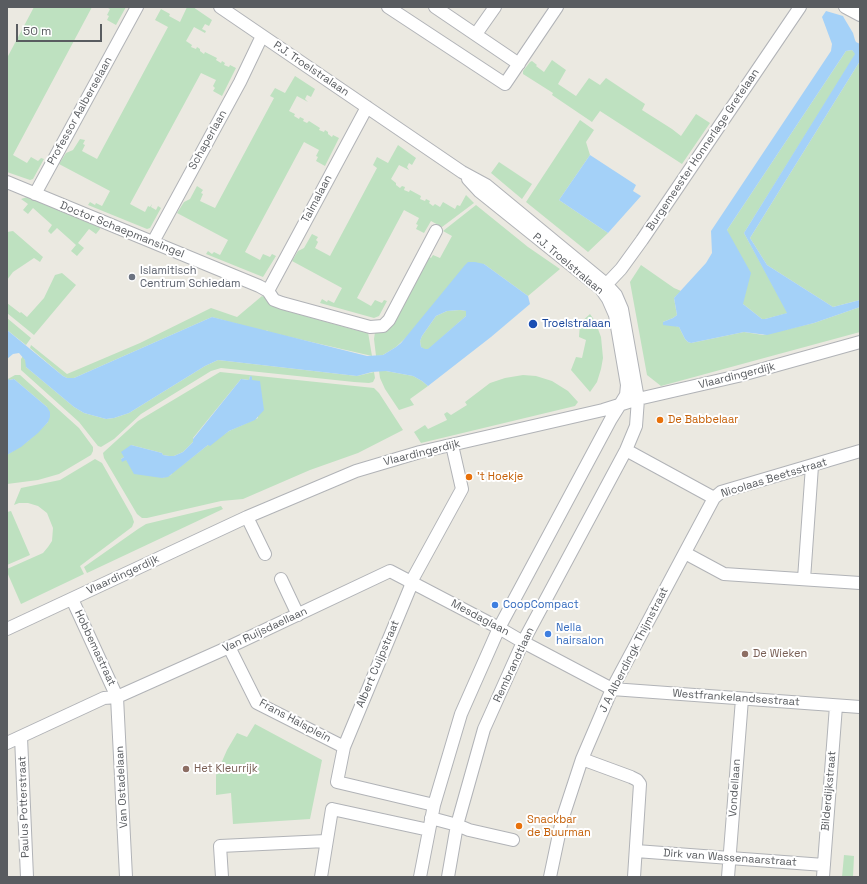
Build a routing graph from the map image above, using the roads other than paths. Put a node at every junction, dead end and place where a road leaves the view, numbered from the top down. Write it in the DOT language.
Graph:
graph roads {
  1 [pos="137,7"];
  2 [pos="220,7"];
  3 [pos="388,7"];
  4 [pos="435,7"];
  5 [pos="495,7"];
  6 [pos="557,7"];
  7 [pos="800,7"];
  8 [pos="845,7"];
  9 [pos="860,15"];
  10 [pos="476,34"];
  11 [pos="262,36"];
  12 [pos="519,64"];
  13 [pos="367,107"];
  14 [pos="7,182"];
  15 [pos="35,194"];
  16 [pos="436,231"];
  17 [pos="153,242"];
  18 [pos="604,286"];
  19 [pos="268,291"];
  20 [pos="860,342"];
  21 [pos="638,400"];
  22 [pos="619,406"];
  23 [pos="452,445"];
  24 [pos="626,450"];
  25 [pos="860,451"];
  26 [pos="812,466"];
  27 [pos="714,498"];
  28 [pos="247,517"];
  29 [pos="685,553"];
  30 [pos="264,554"];
  31 [pos="281,579"];
  32 [pos="804,579"];
  33 [pos="412,582"];
  34 [pos="860,583"];
  35 [pos="72,599"];
  36 [pos="298,615"];
  37 [pos="499,628"];
  38 [pos="7,629"];
  39 [pos="523,642"];
  40 [pos="229,647"];
  41 [pos="612,689"];
  42 [pos="118,697"];
  43 [pos="742,698"];
  44 [pos="836,706"];
  45 [pos="860,707"];
  46 [pos="21,737"];
  47 [pos="7,743"];
  48 [pos="344,747"];
  49 [pos="582,759"];
  50 [pos="434,805"];
  51 [pos="431,818"];
  52 [pos="457,824"];
  53 [pos="429,830"];
  54 [pos="513,840"];
  55 [pos="326,841"];
  56 [pos="636,851"];
  57 [pos="730,858"];
  58 [pos="823,871"];
  59 [pos="27,877"];
  60 [pos="126,877"];
  61 [pos="222,877"];
  62 [pos="321,877"];
  63 [pos="420,877"];
  64 [pos="448,877"];
  65 [pos="550,877"];
  66 [pos="634,877"];
  67 [pos="728,877"];
  1 -- 15 [label="street, Professor Aalberselaan"];
  2 -- 11 [label="street, P.J. Troelstralaan"];
  3 -- 12 [label="street"];
  4 -- 10 [label="street"];
  5 -- 10 [label="street"];
  6 -- 12 [label="street"];
  7 -- 18 [label="street, Burgemeester Honnerlage Gretelaan"];
  8 -- 9 [label="street"];
  10 -- 12 [label="street"];
  11 -- 13 [label="street, P.J. Troelstralaan"];
  11 -- 17 [label="street, Schaperlaan"];
  13 -- 18 [label="street, P.J. Troelstralaan"];
  13 -- 19 [label="street, Talmalaan"];
  14 -- 15 [label="street, Doctor Schaepmansingel"];
  15 -- 17 [label="street, Doctor Schaepmansingel"];
  16 -- 19 [label="street, Doctor Schaepmansingel"];
  17 -- 19 [label="street, Doctor Schaepmansingel"];
  18 -- 21 [label="street, P.J. Troelstralaan"];
  18 -- 22 [label="street, P.J. Troelstralaan"];
  20 -- 21 [label="street, Vlaardingerdijk"];
  21 -- 22 [label="street, Vlaardingerdijk"];
  21 -- 24 [label="street, Rembrandtlaan"];
  22 -- 23 [label="street, Vlaardingerdijk"];
  22 -- 37 [label="street"];
  23 -- 28 [label="street, Vlaardingerdijk"];
  23 -- 33 [label="street, Albert Cuijpstraat"];
  24 -- 27 [label="street, Nicolaas Beetsstraat"];
  24 -- 39 [label="street, Rembrandtlaan"];
  25 -- 26 [label="street, Nicolaas Beetsstraat"];
  26 -- 27 [label="street, Nicolaas Beetsstraat"];
  26 -- 32 [label="street"];
  27 -- 29 [label="street, J A Alberdingk Thijmstraat"];
  28 -- 30 [label="street"];
  28 -- 35 [label="street, Vlaardingerdijk"];
  29 -- 32 [label="street"];
  29 -- 41 [label="street, J A Alberdingk Thijmstraat"];
  31 -- 36 [label="street"];
  32 -- 34 [label="street"];
  33 -- 36 [label="street, Van Ruijsdaellaan"];
  33 -- 37 [label="street, Mesdaglaan"];
  33 -- 48 [label="street, Albert Cuijpstraat"];
  35 -- 38 [label="street, Vlaardingerdijk"];
  35 -- 42 [label="street, Hobbemastraat"];
  36 -- 40 [label="street, Van Ruijsdaellaan"];
  37 -- 39 [label="street, Mesdaglaan"];
  37 -- 50 [label="street"];
  39 -- 41 [label="street, Mesdaglaan"];
  39 -- 52 [label="street, Rembrandtlaan"];
  40 -- 42 [label="street, Van Ruijsdaellaan"];
  40 -- 48 [label="street, Frans Halsplein"];
  41 -- 43 [label="street, Westfrankelandsestraat"];
  41 -- 49 [label="street, J A Alberdingk Thijmstraat"];
  42 -- 46 [label="street, Van Ruijsdaellaan"];
  42 -- 60 [label="street, Van Ostadelaan"];
  43 -- 44 [label="street, Westfrankelandsestraat"];
  43 -- 57 [label="street, Vondellaan"];
  44 -- 45 [label="street, Westfrankelandsestraat"];
  44 -- 58 [label="street, Bilderdijkstraat"];
  46 -- 47 [label="street, Van Ruijsdaellaan"];
  46 -- 59 [label="street, Paulus Potterstraat"];
  48 -- 50 [label="street, Albert Cuijpstraat"];
  49 -- 56 [label="street"];
  49 -- 65 [label="street, J A Alberdingk Thijmstraat"];
  50 -- 51 [label="street"];
  51 -- 52 [label="street"];
  51 -- 53 [label="street"];
  52 -- 54 [label="street"];
  52 -- 64 [label="street, Rembrandtlaan"];
  53 -- 55 [label="street"];
  53 -- 63 [label="street"];
  55 -- 61 [label="street"];
  55 -- 62 [label="street"];
  56 -- 57 [label="street, Dirk van Wassenaarstraat"];
  56 -- 66 [label="street"];
  57 -- 58 [label="street, Dirk van Wassenaarstraat"];
  57 -- 67 [label="street, Vondellaan"];
}
